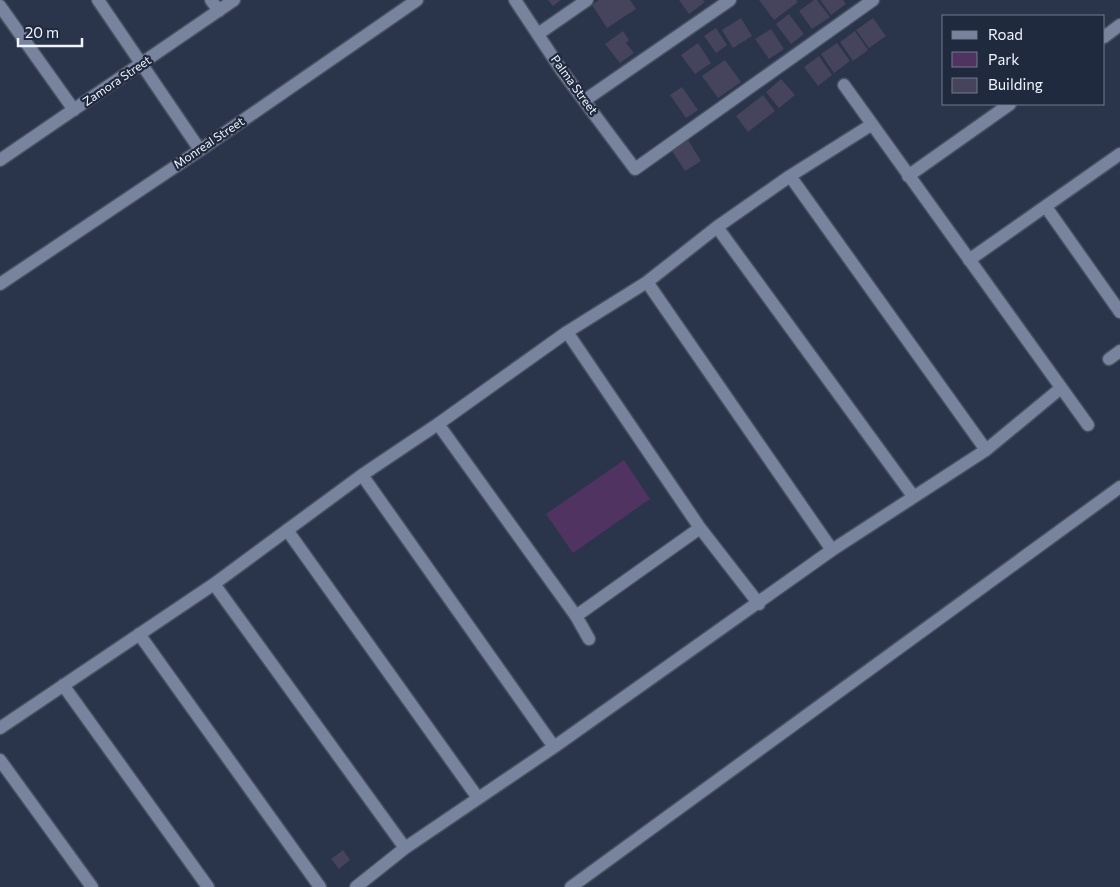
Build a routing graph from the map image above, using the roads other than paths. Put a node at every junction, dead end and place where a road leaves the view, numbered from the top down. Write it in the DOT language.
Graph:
graph roads {
  1 [pos="98,0"];
  2 [pos="211,0"];
  3 [pos="234,0"];
  4 [pos="416,0"];
  5 [pos="515,0"];
  6 [pos="587,0"];
  7 [pos="730,0"];
  8 [pos="873,0"];
  9 [pos="0,6"];
  10 [pos="219,11"];
  11 [pos="1120,25"];
  12 [pos="538,34"];
  13 [pos="1105,36"];
  14 [pos="142,64"];
  15 [pos="844,85"];
  16 [pos="585,100"];
  17 [pos="1009,105"];
  18 [pos="74,110"];
  19 [pos="872,124"];
  20 [pos="200,150"];
  21 [pos="1120,154"];
  22 [pos="0,160"];
  23 [pos="790,176"];
  24 [pos="908,176"];
  25 [pos="1046,207"];
  26 [pos="717,227"];
  27 [pos="969,260"];
  28 [pos="647,282"];
  29 [pos="0,284"];
  30 [pos="1120,312"];
  31 [pos="567,332"];
  32 [pos="1120,351"];
  33 [pos="1109,359"];
  34 [pos="1061,388"];
  35 [pos="438,424"];
  36 [pos="1088,425"];
  37 [pos="986,450"];
  38 [pos="362,475"];
  39 [pos="1120,487"];
  40 [pos="913,496"];
  41 [pos="700,528"];
  42 [pos="286,530"];
  43 [pos="832,550"];
  44 [pos="214,584"];
  45 [pos="758,604"];
  46 [pos="576,616"];
  47 [pos="139,634"];
  48 [pos="589,639"];
  49 [pos="63,685"];
  50 [pos="0,728"];
  51 [pos="554,747"];
  52 [pos="0,760"];
  53 [pos="478,798"];
  54 [pos="405,848"];
  55 [pos="92,887"];
  56 [pos="208,887"];
  57 [pos="320,887"];
  58 [pos="356,887"];
  59 [pos="571,887"];
  1 -- 14 [label="street"];
  2 -- 10 [label="street"];
  3 -- 10 [label="street, Zamora Street"];
  4 -- 20 [label="street, Monreal Street"];
  5 -- 12 [label="street, Palma Street"];
  6 -- 12 [label="street"];
  7 -- 16 [label="street"];
  8 -- 16 [label="street, Palma Street"];
  9 -- 18 [label="street"];
  10 -- 14 [label="street, Zamora Street"];
  11 -- 13 [label="street"];
  12 -- 16 [label="street, Palma Street"];
  14 -- 18 [label="street, Zamora Street"];
  14 -- 20 [label="street"];
  15 -- 19 [label="street"];
  17 -- 24 [label="street"];
  18 -- 22 [label="street, Zamora Street"];
  19 -- 23 [label="street"];
  19 -- 24 [label="street"];
  20 -- 29 [label="street, Monreal Street"];
  21 -- 25 [label="street"];
  23 -- 26 [label="street"];
  23 -- 37 [label="street"];
  24 -- 27 [label="street"];
  25 -- 27 [label="street"];
  25 -- 30 [label="street"];
  26 -- 28 [label="street"];
  26 -- 40 [label="street"];
  27 -- 34 [label="street"];
  28 -- 31 [label="street"];
  28 -- 43 [label="street"];
  31 -- 35 [label="street"];
  31 -- 41 [label="street"];
  32 -- 33 [label="street"];
  34 -- 36 [label="street"];
  34 -- 37 [label="street"];
  35 -- 38 [label="street"];
  35 -- 46 [label="street"];
  37 -- 40 [label="street"];
  38 -- 42 [label="street"];
  38 -- 51 [label="street"];
  39 -- 59 [label="street"];
  40 -- 43 [label="street"];
  41 -- 45 [label="street"];
  41 -- 46 [label="street"];
  42 -- 44 [label="street"];
  42 -- 53 [label="street"];
  43 -- 45 [label="street"];
  44 -- 47 [label="street"];
  44 -- 54 [label="street"];
  45 -- 51 [label="street"];
  46 -- 48 [label="street"];
  47 -- 49 [label="street"];
  47 -- 57 [label="street"];
  49 -- 50 [label="street"];
  49 -- 56 [label="street"];
  51 -- 53 [label="street"];
  52 -- 55 [label="street"];
  53 -- 54 [label="street"];
  54 -- 58 [label="street"];
}
